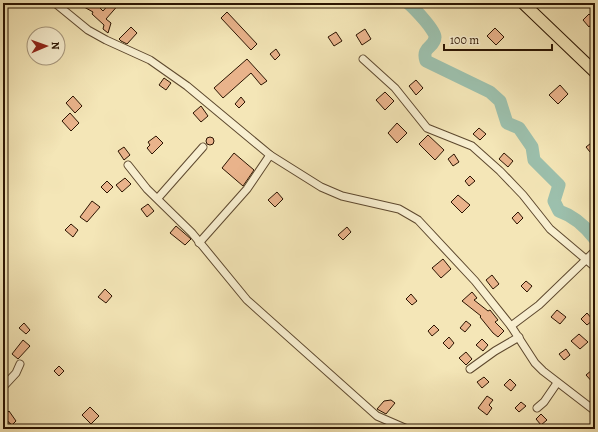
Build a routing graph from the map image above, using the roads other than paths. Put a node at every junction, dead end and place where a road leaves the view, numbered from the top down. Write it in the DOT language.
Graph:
graph roads {
  1 [pos="55,3"];
  2 [pos="523,3"];
  3 [pos="363,59"];
  4 [pos="595,72"];
  5 [pos="203,147"];
  6 [pos="270,155"];
  7 [pos="128,165"];
  8 [pos="158,198"];
  9 [pos="199,243"];
  10 [pos="595,251"];
  11 [pos="586,259"];
  12 [pos="595,268"];
  13 [pos="512,326"];
  14 [pos="519,337"];
  15 [pos="20,364"];
  16 [pos="470,368"];
  17 [pos="557,383"];
  18 [pos="3,388"];
  19 [pos="537,408"];
  20 [pos="595,411"];
  21 [pos="3,422"];
  22 [pos="397,427"];
  23 [pos="10,429"];
  24 [pos="406,429"];
  1 -- 6 [label="street"];
  2 -- 4 [label="main road"];
  3 -- 11 [label="street"];
  5 -- 8 [label="street"];
  6 -- 9 [label="street"];
  6 -- 13 [label="street"];
  7 -- 8 [label="street"];
  8 -- 9 [label="street"];
  9 -- 22 [label="street"];
  10 -- 11 [label="street"];
  11 -- 12 [label="street"];
  11 -- 13 [label="street"];
  13 -- 14 [label="street"];
  14 -- 16 [label="street"];
  14 -- 17 [label="street"];
  15 -- 18 [label="street"];
  17 -- 19 [label="street"];
  17 -- 20 [label="street"];
  21 -- 23 [label="street"];
  22 -- 24 [label="street"];
}
